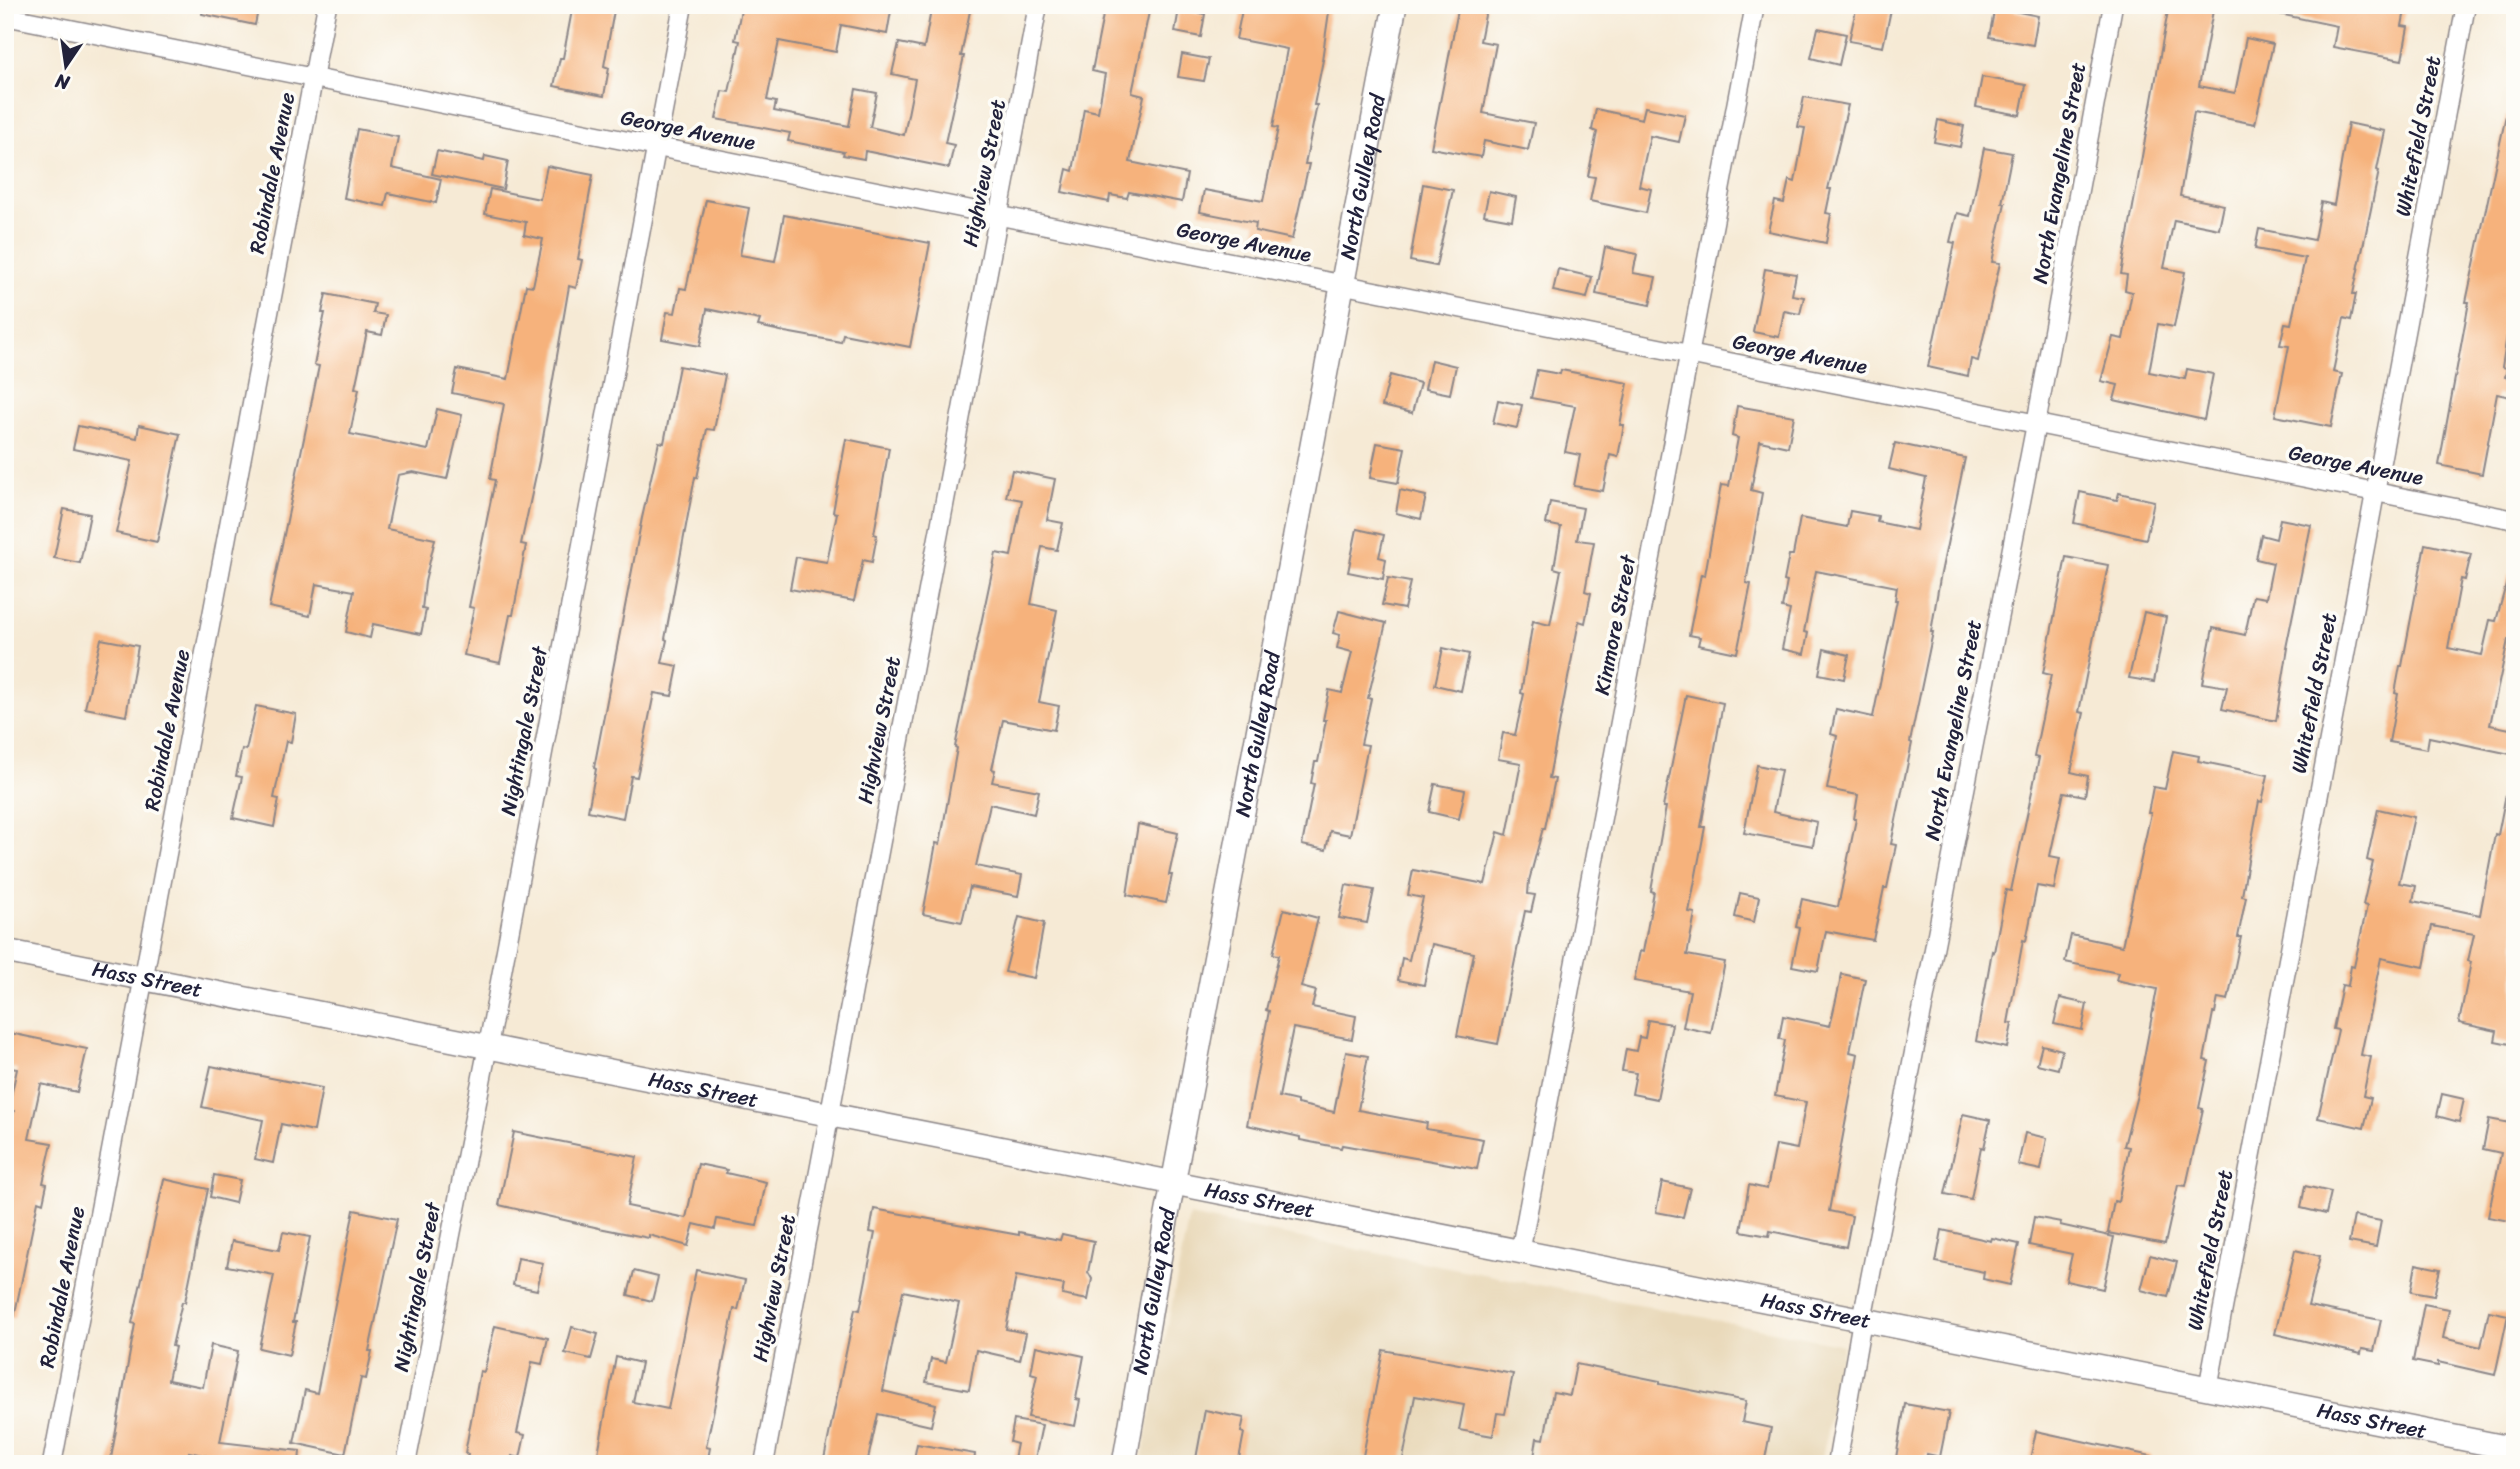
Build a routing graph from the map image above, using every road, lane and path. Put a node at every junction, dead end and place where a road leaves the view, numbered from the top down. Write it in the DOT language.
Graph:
graph roads {
  1 [pos="327,5"];
  2 [pos="683,5"];
  3 [pos="1038,5"];
  4 [pos="1395,5"];
  5 [pos="1755,5"];
  6 [pos="2113,5"];
  7 [pos="2466,5"];
  8 [pos="5,16"];
  9 [pos="313,79"];
  10 [pos="656,147"];
  11 [pos="999,216"];
  12 [pos="1341,286"];
  13 [pos="1689,355"];
  14 [pos="2036,424"];
  15 [pos="2374,492"];
  16 [pos="2515,520"];
  17 [pos="5,951"];
  18 [pos="143,978"];
  19 [pos="488,1046"];
  20 [pos="830,1115"];
  21 [pos="1173,1184"];
  22 [pos="1520,1252"];
  23 [pos="1862,1320"];
  24 [pos="2208,1390"];
  25 [pos="2515,1449"];
  26 [pos="52,1464"];
  27 [pos="406,1464"];
  28 [pos="764,1464"];
  29 [pos="1124,1464"];
  30 [pos="1837,1464"];
  1 -- 9 [label="street, Robindale Avenue"];
  2 -- 10 [label="street, Nightingale Street"];
  3 -- 11 [label="street, Highview Street"];
  4 -- 12 [label="street, North Gulley Road"];
  5 -- 13 [label="street, Kinmore Street"];
  6 -- 14 [label="street, North Evangeline Street"];
  7 -- 15 [label="street, Whitefield Street"];
  8 -- 9 [label="street, George Avenue"];
  9 -- 10 [label="street, George Avenue"];
  9 -- 18 [label="street, Robindale Avenue"];
  10 -- 11 [label="street, George Avenue"];
  10 -- 19 [label="street, Nightingale Street"];
  11 -- 12 [label="street, George Avenue"];
  11 -- 20 [label="street, Highview Street"];
  12 -- 13 [label="street, George Avenue"];
  12 -- 21 [label="street, North Gulley Road"];
  13 -- 14 [label="street, George Avenue"];
  13 -- 22 [label="street, Kinmore Street"];
  14 -- 15 [label="street, George Avenue"];
  14 -- 23 [label="street, North Evangeline Street"];
  15 -- 16 [label="street, George Avenue"];
  15 -- 24 [label="street, Whitefield Street"];
  17 -- 18 [label="street, Hass Street"];
  18 -- 19 [label="street, Hass Street"];
  18 -- 26 [label="street, Robindale Avenue"];
  19 -- 20 [label="street, Hass Street"];
  19 -- 27 [label="street, Nightingale Street"];
  20 -- 21 [label="street, Hass Street"];
  20 -- 28 [label="street, Highview Street"];
  21 -- 22 [label="street, Hass Street"];
  21 -- 29 [label="street, North Gulley Road"];
  22 -- 23 [label="street, Hass Street"];
  23 -- 24 [label="street, Hass Street"];
  23 -- 30 [label="street, North Evangeline Street"];
  24 -- 25 [label="street, Hass Street"];
}
